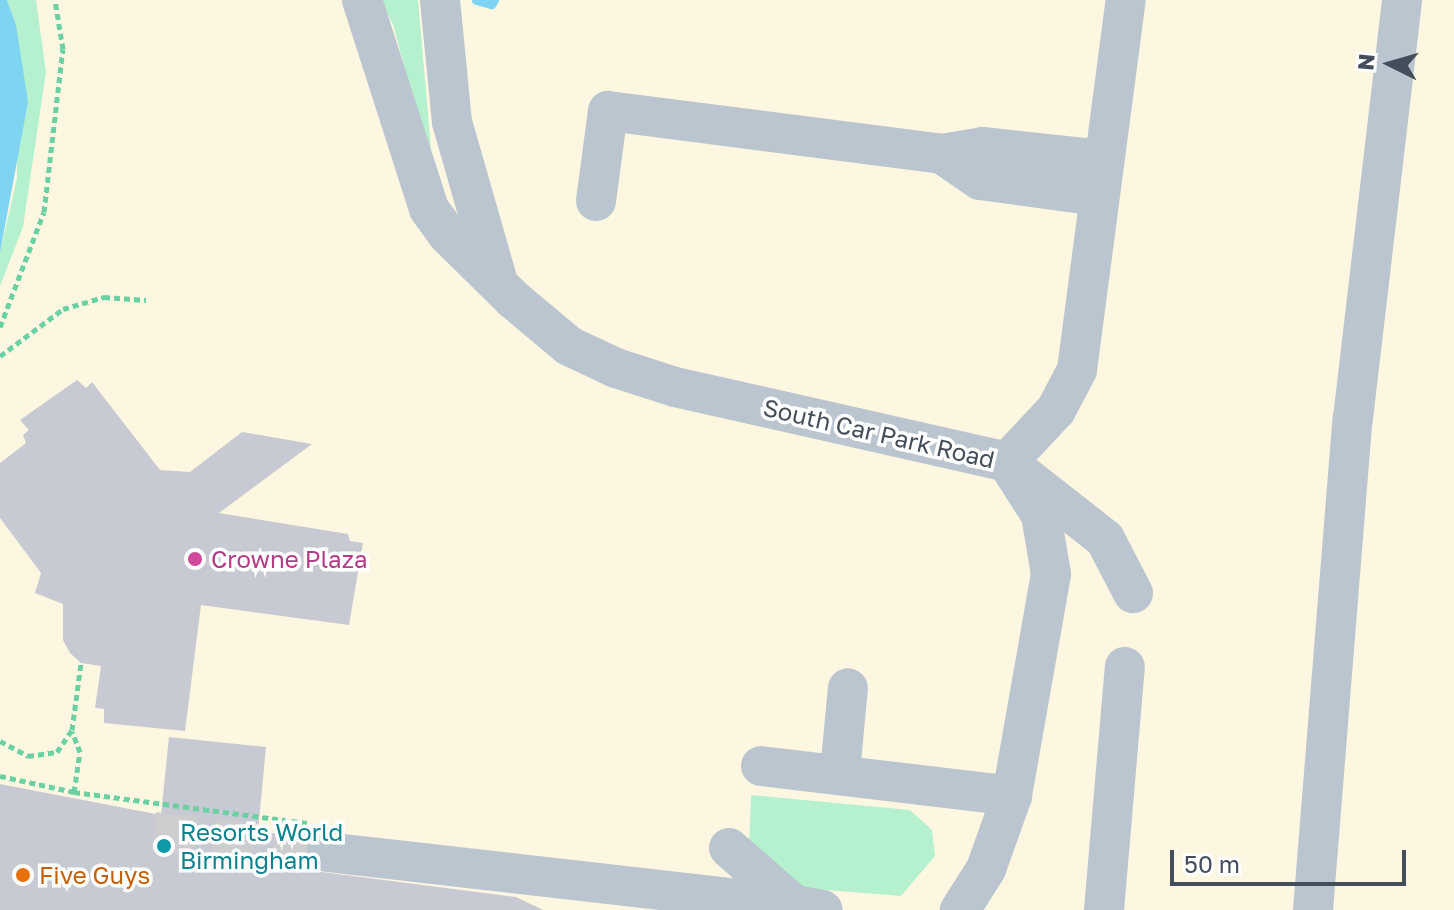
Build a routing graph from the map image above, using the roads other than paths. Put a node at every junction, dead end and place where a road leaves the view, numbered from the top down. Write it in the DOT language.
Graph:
graph roads {
  1 [pos="362,0"];
  2 [pos="440,0"];
  3 [pos="452,0"];
  4 [pos="1126,0"];
  5 [pos="1402,0"];
  6 [pos="446,71"];
  7 [pos="1101,178"];
  8 [pos="596,201"];
  9 [pos="500,286"];
  10 [pos="1007,462"];
  11 [pos="1133,593"];
  12 [pos="1125,667"];
  13 [pos="848,688"];
  14 [pos="761,766"];
  15 [pos="840,772"];
  16 [pos="1012,796"];
  17 [pos="319,838"];
  18 [pos="729,848"];
  19 [pos="809,908"];
  20 [pos="960,910"];
  21 [pos="1104,910"];
  22 [pos="1313,910"];
  1 -- 9 [label="street, South Car Park Road"];
  2 -- 6 [label="street"];
  3 -- 6 [label="street"];
  4 -- 7 [label="street"];
  5 -- 22 [label="street"];
  6 -- 9 [label="street"];
  7 -- 8 [label="street"];
  7 -- 10 [label="street"];
  9 -- 10 [label="street, South Car Park Road"];
  10 -- 11 [label="street"];
  10 -- 16 [label="street, South Car Park Road"];
  12 -- 21 [label="street"];
  13 -- 15 [label="street"];
  14 -- 15 [label="street"];
  15 -- 16 [label="street"];
  16 -- 20 [label="street, South Car Park Road"];
  17 -- 19 [label="street"];
  18 -- 19 [label="street"];
}
